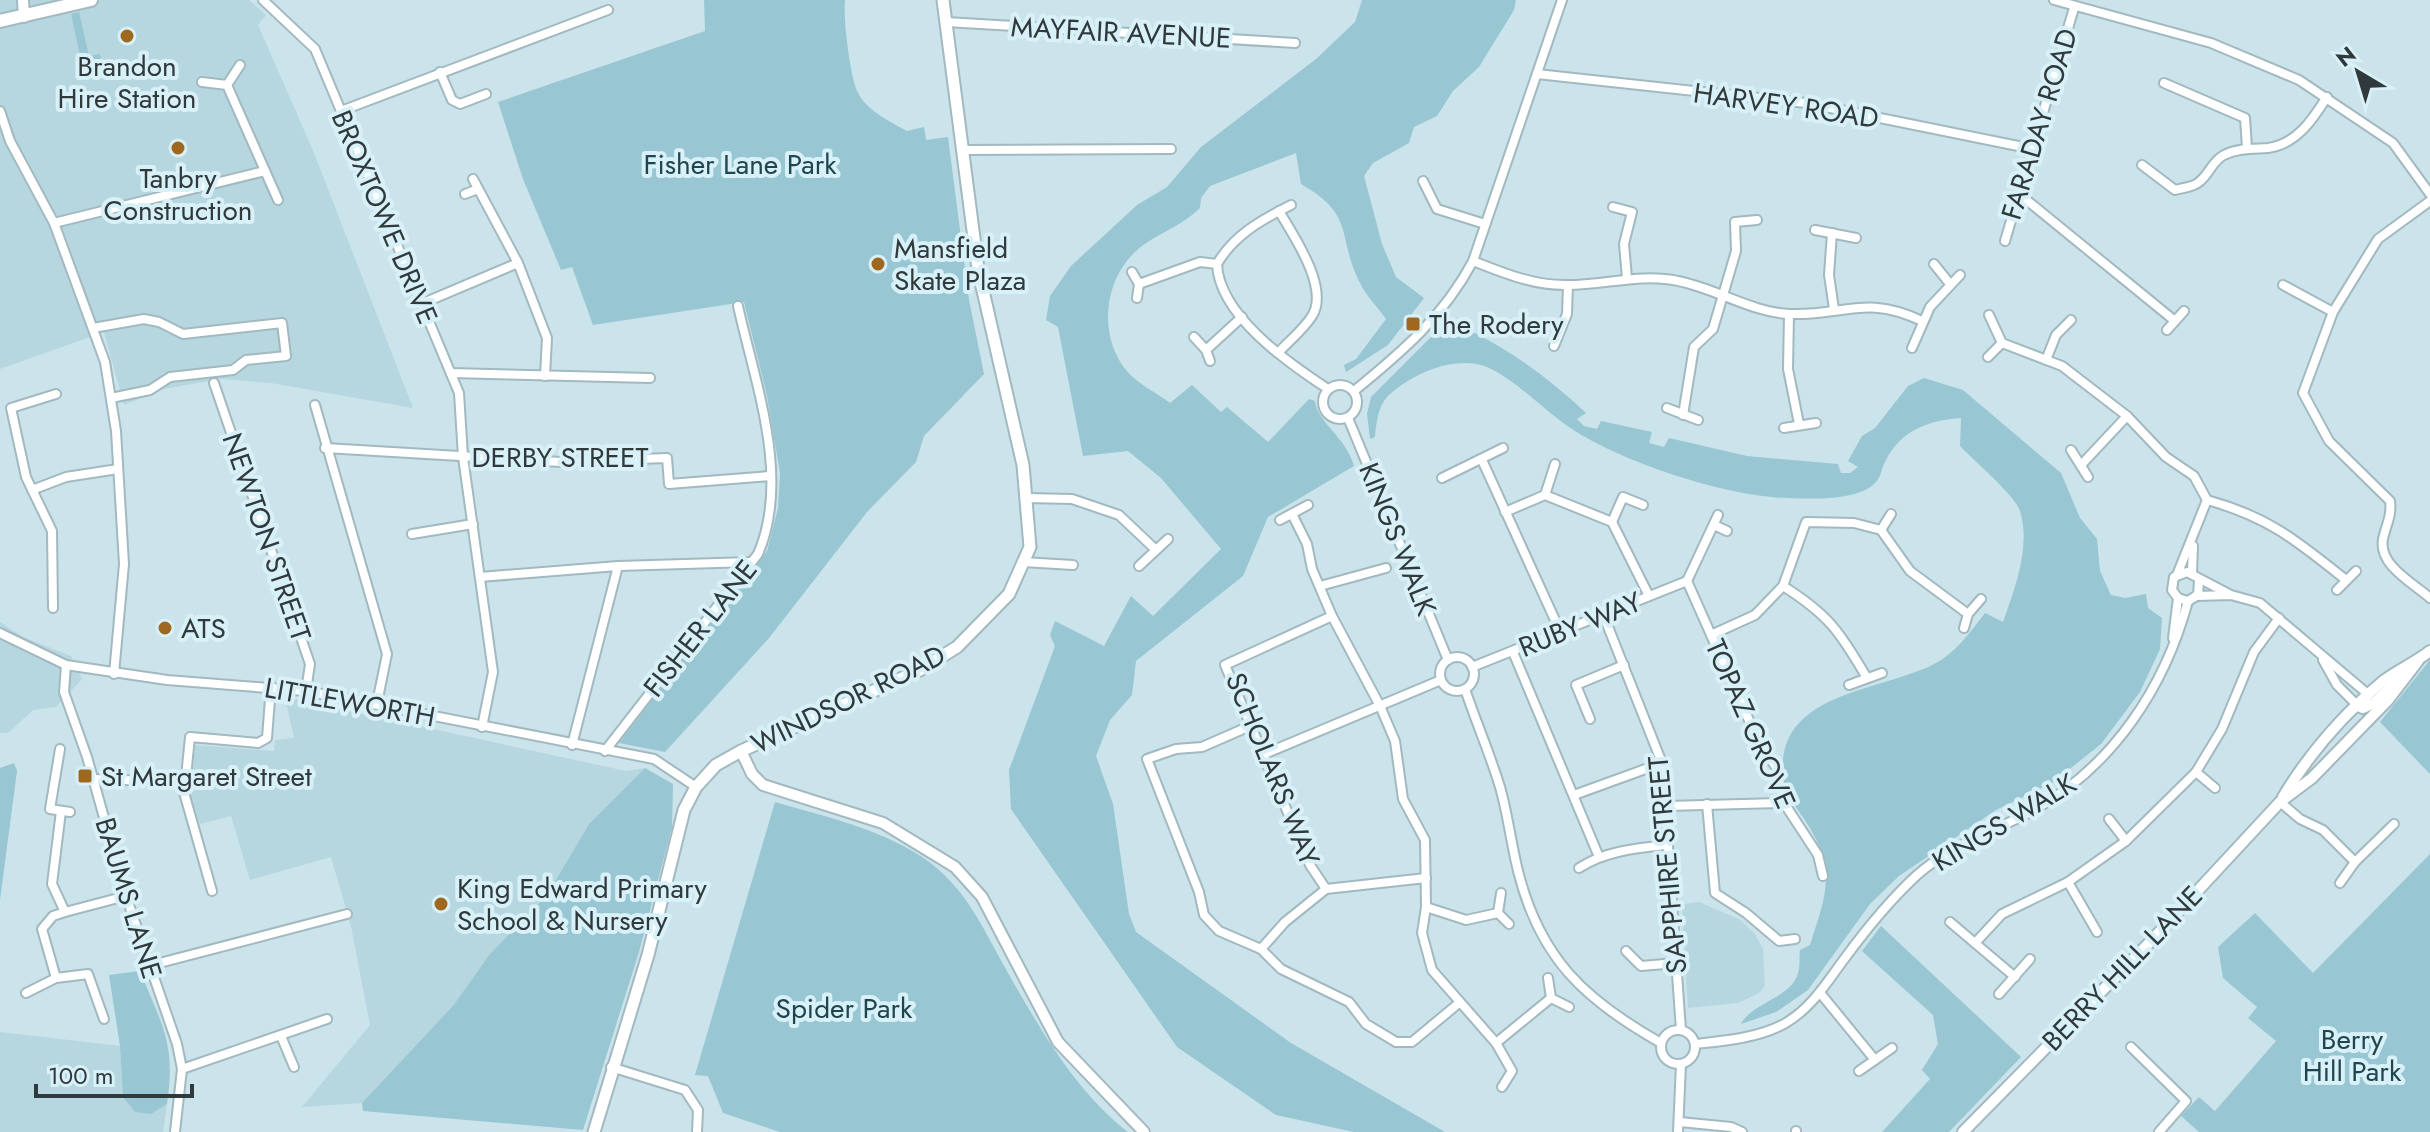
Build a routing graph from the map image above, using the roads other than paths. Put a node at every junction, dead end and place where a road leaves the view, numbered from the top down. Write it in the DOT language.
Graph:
graph roads {
  1 [pos="23,0"];
  2 [pos="91,0"];
  3 [pos="263,0"];
  4 [pos="943,0"];
  5 [pos="1562,0"];
  6 [pos="2054,0"];
  7 [pos="2074,8"];
  8 [pos="608,10"];
  9 [pos="24,17"];
  10 [pos="0,21"];
  11 [pos="946,22"];
  12 [pos="1295,43"];
  13 [pos="240,65"];
  14 [pos="440,72"];
  15 [pos="1537,74"];
  16 [pos="202,82"];
  17 [pos="2164,83"];
  18 [pos="227,85"];
  19 [pos="486,94"];
  20 [pos="2327,97"];
  21 [pos="0,111"];
  22 [pos="341,111"];
  23 [pos="2247,148"];
  24 [pos="1171,149"];
  25 [pos="2033,149"];
  26 [pos="964,150"];
  27 [pos="2142,165"];
  28 [pos="265,171"];
  29 [pos="473,179"];
  30 [pos="1423,181"];
  31 [pos="478,189"];
  32 [pos="2018,193"];
  33 [pos="465,194"];
  34 [pos="2430,194"];
  35 [pos="278,200"];
  36 [pos="2430,201"];
  37 [pos="1291,205"];
  38 [pos="1613,207"];
  39 [pos="1279,211"];
  40 [pos="1757,220"];
  41 [pos="54,223"];
  42 [pos="1485,224"];
  43 [pos="1815,230"];
  44 [pos="1832,233"];
  45 [pos="1856,238"];
  46 [pos="2005,241"];
  47 [pos="1473,261"];
  48 [pos="518,263"];
  49 [pos="1217,264"];
  50 [pos="1934,264"];
  51 [pos="1132,272"];
  52 [pos="1960,275"];
  53 [pos="1627,278"];
  54 [pos="1139,284"];
  55 [pos="1950,284"];
  56 [pos="1568,285"];
  57 [pos="2283,285"];
  58 [pos="1724,293"];
  59 [pos="1137,298"];
  60 [pos="421,304"];
  61 [pos="738,306"];
  62 [pos="1834,309"];
  63 [pos="2184,311"];
  64 [pos="2333,312"];
  65 [pos="1789,314"];
  66 [pos="1989,315"];
  67 [pos="1242,317"];
  68 [pos="2071,320"];
  69 [pos="1922,321"];
  70 [pos="2175,321"];
  71 [pos="93,328"];
  72 [pos="2167,330"];
  73 [pos="1194,337"];
  74 [pos="2002,343"];
  75 [pos="1554,346"];
  76 [pos="1912,348"];
  77 [pos="1206,350"];
  78 [pos="1278,353"];
  79 [pos="1988,357"];
  80 [pos="2046,360"];
  81 [pos="1210,361"];
  82 [pos="451,373"];
  83 [pos="545,376"];
  84 [pos="650,378"];
  85 [pos="214,383"];
  86 [pos="1328,389"];
  87 [pos="1354,391"];
  88 [pos="56,394"];
  89 [pos="111,398"];
  90 [pos="315,405"];
  91 [pos="1667,408"];
  92 [pos="1683,415"];
  93 [pos="2127,416"];
  94 [pos="1348,418"];
  95 [pos="1698,420"];
  96 [pos="1816,423"];
  97 [pos="1799,424"];
  98 [pos="1784,428"];
  99 [pos="325,448"];
  100 [pos="1503,448"];
  101 [pos="2071,450"];
  102 [pos="463,457"];
  103 [pos="1482,460"];
  104 [pos="2083,463"];
  105 [pos="1555,464"];
  106 [pos="118,469"];
  107 [pos="770,476"];
  108 [pos="2088,477"];
  109 [pos="1442,478"];
  110 [pos="32,490"];
  111 [pos="1545,495"];
  112 [pos="1026,498"];
  113 [pos="2207,500"];
  114 [pos="1500,501"];
  115 [pos="1308,505"];
  116 [pos="1643,505"];
  117 [pos="1489,506"];
  118 [pos="1505,512"];
  119 [pos="1292,514"];
  120 [pos="1891,514"];
  121 [pos="1718,515"];
  122 [pos="1280,520"];
  123 [pos="1612,522"];
  124 [pos="473,524"];
  125 [pos="1714,525"];
  126 [pos="1881,530"];
  127 [pos="1727,531"];
  128 [pos="412,534"];
  129 [pos="1168,539"];
  130 [pos="2193,541"];
  131 [pos="1156,550"];
  132 [pos="751,562"];
  133 [pos="1023,562"];
  134 [pos="1073,565"];
  135 [pos="618,566"];
  136 [pos="1139,566"];
  137 [pos="1386,568"];
  138 [pos="2356,571"];
  139 [pos="2192,573"];
  140 [pos="2177,575"];
  141 [pos="480,577"];
  142 [pos="2346,580"];
  143 [pos="1687,581"];
  144 [pos="2199,581"];
  145 [pos="1320,586"];
  146 [pos="1783,586"];
  147 [pos="2337,590"];
  148 [pos="2231,595"];
  149 [pos="1649,596"];
  150 [pos="2178,598"];
  151 [pos="2192,598"];
  152 [pos="2430,598"];
  153 [pos="1981,599"];
  154 [pos="53,608"];
  155 [pos="1603,614"];
  156 [pos="1968,614"];
  157 [pos="1332,616"];
  158 [pos="2279,618"];
  159 [pos="1964,628"];
  160 [pos="1560,631"];
  161 [pos="0,633"];
  162 [pos="1711,635"];
  163 [pos="2172,647"];
  164 [pos="2430,651"];
  165 [pos="1513,652"];
  166 [pos="1448,660"];
  167 [pos="2323,660"];
  168 [pos="66,665"];
  169 [pos="1624,665"];
  170 [pos="1472,667"];
  171 [pos="1882,673"];
  172 [pos="114,674"];
  173 [pos="1867,678"];
  174 [pos="1441,680"];
  175 [pos="1849,685"];
  176 [pos="271,686"];
  177 [pos="1465,689"];
  178 [pos="306,691"];
  179 [pos="377,703"];
  180 [pos="2373,704"];
  181 [pos="1380,706"];
  182 [pos="2358,706"];
  183 [pos="1590,719"];
  184 [pos="1250,726"];
  185 [pos="482,727"];
  186 [pos="572,745"];
  187 [pos="60,749"];
  188 [pos="605,751"];
  189 [pos="741,751"];
  190 [pos="1262,755"];
  191 [pos="1662,763"];
  192 [pos="2196,772"];
  193 [pos="94,779"];
  194 [pos="181,782"];
  195 [pos="696,787"];
  196 [pos="2215,788"];
  197 [pos="1574,795"];
  198 [pos="2280,802"];
  199 [pos="1784,803"];
  200 [pos="1707,804"];
  201 [pos="1667,806"];
  202 [pos="2109,819"];
  203 [pos="2394,824"];
  204 [pos="2126,841"];
  205 [pos="1667,845"];
  206 [pos="1599,857"];
  207 [pos="2355,862"];
  208 [pos="1806,864"];
  209 [pos="1818,865"];
  210 [pos="1579,868"];
  211 [pos="1823,876"];
  212 [pos="1426,878"];
  213 [pos="2068,882"];
  214 [pos="2340,883"];
  215 [pos="1326,889"];
  216 [pos="212,891"];
  217 [pos="1501,893"];
  218 [pos="126,896"];
  219 [pos="1426,907"];
  220 [pos="65,912"];
  221 [pos="1498,913"];
  222 [pos="347,914"];
  223 [pos="1950,922"];
  224 [pos="1509,924"];
  225 [pos="2097,932"];
  226 [pos="1795,939"];
  227 [pos="1779,941"];
  228 [pos="1976,942"];
  229 [pos="1261,949"];
  230 [pos="1626,951"];
  231 [pos="1773,951"];
  232 [pos="2030,959"];
  233 [pos="1677,963"];
  234 [pos="148,966"];
  235 [pos="2015,977"];
  236 [pos="56,978"];
  237 [pos="1548,978"];
  238 [pos="26,993"];
  239 [pos="1821,994"];
  240 [pos="1999,994"];
  241 [pos="1551,998"];
  242 [pos="1459,1003"];
  243 [pos="1569,1007"];
  244 [pos="104,1019"];
  245 [pos="327,1019"];
  246 [pos="1681,1030"];
  247 [pos="281,1036"];
  248 [pos="1496,1043"];
  249 [pos="1661,1043"];
  250 [pos="1695,1044"];
  251 [pos="2131,1047"];
  252 [pos="1892,1048"];
  253 [pos="1875,1060"];
  254 [pos="1681,1064"];
  255 [pos="294,1067"];
  256 [pos="611,1067"];
  257 [pos="182,1069"];
  258 [pos="1512,1071"];
  259 [pos="1859,1071"];
  260 [pos="1522,1078"];
  261 [pos="1502,1087"];
  262 [pos="1679,1127"];
  263 [pos="175,1132"];
  264 [pos="594,1132"];
  265 [pos="697,1132"];
  266 [pos="1144,1132"];
  267 [pos="1742,1132"];
  268 [pos="1963,1132"];
  269 [pos="2159,1132"];
  1 -- 9 [label="street"];
  2 -- 9 [label="main road"];
  3 -- 22 [label="street, BROXTOWE DRIVE"];
  4 -- 11 [label="main road, WINDSOR ROAD"];
  5 -- 15 [label="street"];
  6 -- 7 [label="street"];
  7 -- 20 [label="street"];
  7 -- 25 [label="street, FARADAY ROAD"];
  8 -- 14 [label="street"];
  9 -- 10 [label="main road"];
  11 -- 12 [label="street, MAYFAIR AVENUE"];
  11 -- 26 [label="main road, WINDSOR ROAD"];
  13 -- 18 [label="street"];
  14 -- 19 [label="street"];
  14 -- 22 [label="street"];
  15 -- 25 [label="street, HARVEY ROAD"];
  15 -- 42 [label="street"];
  16 -- 18 [label="street"];
  17 -- 23 [label="street"];
  18 -- 28 [label="street"];
  20 -- 23 [label="street"];
  20 -- 34 [label="street"];
  21 -- 41 [label="street"];
  22 -- 60 [label="street, BROXTOWE DRIVE"];
  23 -- 27 [label="street"];
  24 -- 26 [label="street"];
  25 -- 32 [label="street, FARADAY ROAD"];
  26 -- 112 [label="main road, WINDSOR ROAD"];
  28 -- 35 [label="street"];
  28 -- 41 [label="street"];
  29 -- 31 [label="street"];
  30 -- 42 [label="street"];
  31 -- 33 [label="street"];
  31 -- 48 [label="street"];
  32 -- 46 [label="street, FARADAY ROAD"];
  32 -- 70 [label="street"];
  36 -- 64 [label="street"];
  37 -- 39 [label="street"];
  38 -- 53 [label="street"];
  39 -- 49 [label="street"];
  39 -- 78 [label="street"];
  40 -- 58 [label="street"];
  41 -- 71 [label="street"];
  42 -- 47 [label="street"];
  43 -- 44 [label="street"];
  44 -- 45 [label="street"];
  44 -- 62 [label="street"];
  47 -- 56 [label="street"];
  47 -- 87 [label="street"];
  48 -- 60 [label="street"];
  48 -- 83 [label="street"];
  49 -- 54 [label="street"];
  49 -- 67 [label="street"];
  50 -- 55 [label="street"];
  51 -- 54 [label="street"];
  52 -- 55 [label="street"];
  53 -- 56 [label="street"];
  53 -- 58 [label="street"];
  54 -- 59 [label="street"];
  55 -- 69 [label="street"];
  56 -- 75 [label="street"];
  57 -- 64 [label="street"];
  58 -- 65 [label="street"];
  58 -- 92 [label="street"];
  60 -- 82 [label="street, BROXTOWE DRIVE"];
  61 -- 107 [label="street, FISHER LANE"];
  62 -- 65 [label="street"];
  62 -- 69 [label="street"];
  63 -- 70 [label="street"];
  64 -- 152 [label="street"];
  65 -- 97 [label="street"];
  66 -- 74 [label="street"];
  67 -- 77 [label="street"];
  67 -- 78 [label="street"];
  68 -- 80 [label="street"];
  69 -- 76 [label="street"];
  70 -- 72 [label="street"];
  71 -- 89 [label="street"];
  71 -- 89 [label="street"];
  73 -- 77 [label="street"];
  74 -- 79 [label="street"];
  74 -- 80 [label="street"];
  77 -- 81 [label="street"];
  78 -- 86 [label="street"];
  80 -- 93 [label="street"];
  82 -- 83 [label="street"];
  82 -- 102 [label="street, BROXTOWE DRIVE"];
  83 -- 84 [label="street"];
  85 -- 178 [label="street, NEWTON STREET"];
  86 -- 87 [label="street"];
  86 -- 94 [label="street"];
  87 -- 94 [label="street"];
  88 -- 110 [label="street"];
  89 -- 106 [label="street"];
  90 -- 99 [label="street"];
  91 -- 92 [label="street"];
  92 -- 95 [label="street"];
  93 -- 104 [label="street"];
  93 -- 113 [label="street"];
  94 -- 166 [label="street, KINGS WALK"];
  96 -- 97 [label="street"];
  97 -- 98 [label="street"];
  99 -- 102 [label="street, DERBY STREET"];
  99 -- 179 [label="street"];
  100 -- 103 [label="street"];
  101 -- 104 [label="street"];
  102 -- 107 [label="street, DERBY STREET"];
  102 -- 124 [label="street, BROXTOWE DRIVE"];
  103 -- 109 [label="street"];
  103 -- 114 [label="street"];
  104 -- 108 [label="street"];
  105 -- 111 [label="street"];
  106 -- 110 [label="street"];
  106 -- 172 [label="street"];
  107 -- 132 [label="street, FISHER LANE"];
  110 -- 154 [label="street"];
  111 -- 118 [label="street"];
  111 -- 123 [label="street"];
  112 -- 131 [label="street"];
  112 -- 133 [label="main road, WINDSOR ROAD"];
  113 -- 130 [label="street"];
  113 -- 142 [label="street"];
  114 -- 117 [label="street"];
  114 -- 118 [label="street"];
  115 -- 119 [label="street"];
  116 -- 123 [label="street"];
  118 -- 160 [label="street"];
  119 -- 122 [label="street"];
  119 -- 145 [label="street"];
  120 -- 126 [label="street"];
  121 -- 125 [label="street"];
  123 -- 149 [label="street"];
  124 -- 128 [label="street"];
  124 -- 141 [label="street, BROXTOWE DRIVE"];
  125 -- 127 [label="street"];
  125 -- 143 [label="street"];
  126 -- 146 [label="street"];
  126 -- 156 [label="street"];
  129 -- 131 [label="street"];
  130 -- 139 [label="street"];
  130 -- 140 [label="street"];
  131 -- 136 [label="street"];
  132 -- 135 [label="street"];
  132 -- 188 [label="street, FISHER LANE"];
  133 -- 134 [label="street"];
  133 -- 189 [label="main road, WINDSOR ROAD"];
  135 -- 141 [label="street"];
  135 -- 186 [label="street"];
  137 -- 145 [label="street"];
  138 -- 142 [label="street"];
  139 -- 140 [label="street"];
  139 -- 144 [label="street"];
  140 -- 150 [label="street"];
  141 -- 185 [label="street, BROXTOWE DRIVE"];
  142 -- 147 [label="street"];
  143 -- 149 [label="street, RUBY WAY"];
  143 -- 162 [label="street, TOPAZ GROVE"];
  144 -- 148 [label="street"];
  144 -- 151 [label="street"];
  145 -- 157 [label="street"];
  146 -- 162 [label="street"];
  146 -- 173 [label="street"];
  148 -- 151 [label="street"];
  148 -- 158 [label="street"];
  149 -- 155 [label="street, RUBY WAY"];
  150 -- 151 [label="street"];
  150 -- 163 [label="street, KINGS WALK"];
  151 -- 163 [label="street, KINGS WALK"];
  153 -- 156 [label="street"];
  155 -- 160 [label="street, RUBY WAY"];
  155 -- 169 [label="street, SAPPHIRE STREET"];
  156 -- 159 [label="street"];
  157 -- 181 [label="street"];
  157 -- 184 [label="street, SCHOLARS WAY"];
  158 -- 167 [label="street"];
  158 -- 192 [label="street"];
  160 -- 165 [label="street, RUBY WAY"];
  161 -- 168 [label="street, LITTLEWORTH"];
  162 -- 199 [label="street, TOPAZ GROVE"];
  163 -- 239 [label="street, KINGS WALK"];
  164 -- 180 [label="street"];
  165 -- 170 [label="street, RUBY WAY"];
  165 -- 197 [label="street"];
  166 -- 170 [label="street"];
  166 -- 174 [label="street"];
  167 -- 180 [label="street"];
  167 -- 182 [label="street"];
  168 -- 172 [label="street, LITTLEWORTH"];
  168 -- 193 [label="street, BAUMS LANE"];
  169 -- 183 [label="street"];
  169 -- 191 [label="street, SAPPHIRE STREET"];
  170 -- 177 [label="street"];
  171 -- 173 [label="street"];
  172 -- 176 [label="street, LITTLEWORTH"];
  173 -- 175 [label="street"];
  174 -- 177 [label="street"];
  174 -- 181 [label="street"];
  176 -- 178 [label="street, LITTLEWORTH"];
  176 -- 194 [label="street"];
  177 -- 249 [label="street"];
  178 -- 179 [label="street, LITTLEWORTH"];
  179 -- 185 [label="street, LITTLEWORTH"];
  180 -- 182 [label="street, BERRY HILL LANE"];
  180 -- 198 [label="street, BERRY HILL LANE"];
  181 -- 190 [label="street"];
  181 -- 212 [label="street"];
  182 -- 198 [label="street, BERRY HILL LANE"];
  184 -- 190 [label="street, SCHOLARS WAY"];
  184 -- 229 [label="street"];
  185 -- 186 [label="street, LITTLEWORTH"];
  186 -- 188 [label="street, LITTLEWORTH"];
  187 -- 220 [label="street"];
  188 -- 195 [label="street, LITTLEWORTH"];
  189 -- 195 [label="main road, WINDSOR ROAD"];
  189 -- 266 [label="street"];
  190 -- 215 [label="street, SCHOLARS WAY"];
  191 -- 197 [label="street"];
  191 -- 201 [label="street, SAPPHIRE STREET"];
  192 -- 196 [label="street"];
  192 -- 204 [label="street"];
  193 -- 194 [label="street"];
  193 -- 218 [label="street, BAUMS LANE"];
  194 -- 216 [label="street"];
  195 -- 256 [label="main road"];
  197 -- 206 [label="street"];
  198 -- 207 [label="street"];
  198 -- 268 [label="street, BERRY HILL LANE"];
  199 -- 200 [label="street"];
  199 -- 209 [label="street, TOPAZ GROVE"];
  200 -- 201 [label="street"];
  200 -- 227 [label="street"];
  201 -- 205 [label="street, SAPPHIRE STREET"];
  202 -- 204 [label="street"];
  203 -- 207 [label="street"];
  204 -- 213 [label="street"];
  205 -- 206 [label="street"];
  205 -- 233 [label="street, SAPPHIRE STREET"];
  206 -- 210 [label="street"];
  207 -- 214 [label="street"];
  208 -- 209 [label="street"];
  209 -- 211 [label="street, TOPAZ GROVE"];
  212 -- 215 [label="street"];
  212 -- 219 [label="street"];
  213 -- 225 [label="street"];
  213 -- 228 [label="street"];
  215 -- 229 [label="street"];
  217 -- 221 [label="street"];
  218 -- 220 [label="street"];
  218 -- 234 [label="street, BAUMS LANE"];
  219 -- 221 [label="street"];
  219 -- 242 [label="street"];
  220 -- 236 [label="street"];
  221 -- 224 [label="street"];
  222 -- 234 [label="street"];
  223 -- 228 [label="street"];
  226 -- 227 [label="street"];
  227 -- 231 [label="street"];
  228 -- 235 [label="street"];
  229 -- 242 [label="street"];
  230 -- 233 [label="street"];
  232 -- 235 [label="street"];
  233 -- 246 [label="street, SAPPHIRE STREET"];
  234 -- 257 [label="street, BAUMS LANE"];
  235 -- 240 [label="street"];
  236 -- 238 [label="street"];
  236 -- 244 [label="street"];
  237 -- 241 [label="street"];
  239 -- 250 [label="street, KINGS WALK"];
  239 -- 253 [label="street"];
  241 -- 243 [label="street"];
  241 -- 248 [label="street"];
  242 -- 248 [label="street"];
  245 -- 247 [label="street"];
  246 -- 249 [label="street"];
  246 -- 250 [label="street"];
  247 -- 255 [label="street"];
  247 -- 257 [label="street"];
  248 -- 258 [label="street"];
  249 -- 254 [label="street"];
  250 -- 254 [label="street"];
  251 -- 269 [label="street"];
  252 -- 253 [label="street"];
  253 -- 259 [label="street"];
  254 -- 262 [label="street"];
  256 -- 264 [label="main road"];
  256 -- 265 [label="street"];
  257 -- 263 [label="street, BAUMS LANE"];
  258 -- 260 [label="street"];
  258 -- 261 [label="street"];
  262 -- 267 [label="street"];
}
